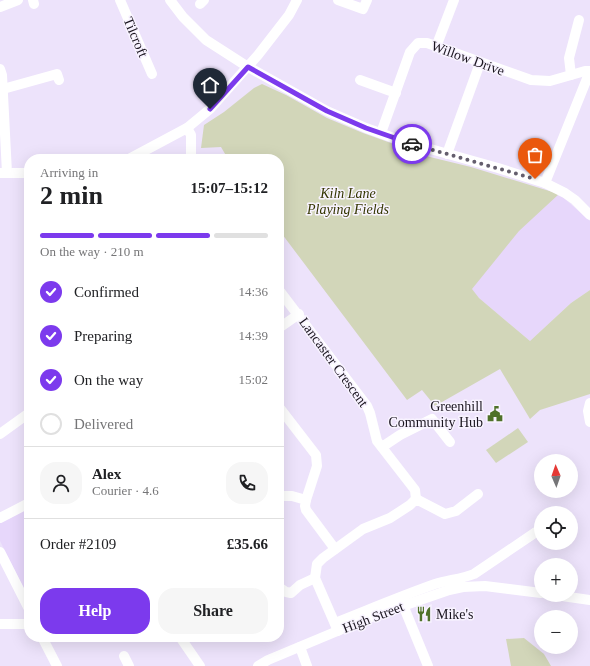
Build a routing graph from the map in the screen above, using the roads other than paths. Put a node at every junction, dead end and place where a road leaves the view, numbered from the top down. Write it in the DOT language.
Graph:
graph roads {
  1 [pos="18,0"];
  2 [pos="120,0"];
  3 [pos="170,0"];
  4 [pos="297,0"];
  5 [pos="338,0"];
  6 [pos="454,0"];
  7 [pos="365,5"];
  8 [pos="0,7"];
  9 [pos="579,20"];
  10 [pos="436,47"];
  11 [pos="480,63"];
  12 [pos="248,67"];
  13 [pos="0,69"];
  14 [pos="590,71"];
  15 [pos="152,74"];
  16 [pos="571,74"];
  17 [pos="59,80"];
  18 [pos="360,80"];
  19 [pos="3,89"];
  20 [pos="396,93"];
  21 [pos="187,128"];
  22 [pos="380,133"];
  23 [pos="138,154"];
  24 [pos="191,154"];
  25 [pos="447,154"];
  26 [pos="4,173"];
  27 [pos="24,173"];
  28 [pos="545,183"];
  29 [pos="590,215"];
  30 [pos="284,296"];
  31 [pos="299,314"];
  32 [pos="284,324"];
  33 [pos="590,404"];
  34 [pos="284,413"];
  35 [pos="24,417"];
  36 [pos="590,422"];
  37 [pos="0,434"];
  38 [pos="450,442"];
  39 [pos="382,447"];
  40 [pos="479,495"];
  41 [pos="284,496"];
  42 [pos="416,499"];
  43 [pos="306,500"];
  44 [pos="24,506"];
  45 [pos="0,518"];
  46 [pos="534,533"];
  47 [pos="335,549"];
  48 [pos="0,552"];
  49 [pos="315,578"];
  50 [pos="284,591"];
  51 [pos="534,592"];
  52 [pos="24,598"];
  53 [pos="578,598"];
  54 [pos="590,600"];
  55 [pos="403,605"];
  56 [pos="0,624"];
  57 [pos="24,624"];
  58 [pos="336,627"];
  59 [pos="45,642"];
  60 [pos="183,642"];
  61 [pos="300,647"];
  62 [pos="124,656"];
  63 [pos="57,666"];
  64 [pos="129,666"];
  65 [pos="200,666"];
  66 [pos="258,666"];
  67 [pos="307,666"];
  68 [pos="428,666"];
  1 -- 8 [label="street"];
  2 -- 15 [label="street, Tilcroft"];
  3 -- 12 [label="street"];
  4 -- 12 [label="street"];
  5 -- 7 [label="street"];
  6 -- 10 [label="street"];
  9 -- 16 [label="street"];
  10 -- 11 [label="street, Willow Drive"];
  10 -- 20 [label="street, Willow Drive"];
  11 -- 16 [label="street, Willow Drive"];
  11 -- 25 [label="street"];
  12 -- 21 [label="street"];
  12 -- 22 [label="street"];
  13 -- 19 [label="street"];
  14 -- 16 [label="street, Willow Drive"];
  14 -- 28 [label="street"];
  17 -- 19 [label="street"];
  18 -- 20 [label="street"];
  19 -- 26 [label="street"];
  20 -- 22 [label="street, Willow Drive"];
  21 -- 23 [label="street"];
  21 -- 24 [label="street"];
  22 -- 25 [label="street"];
  25 -- 28 [label="street"];
  26 -- 27 [label="street"];
  28 -- 29 [label="street"];
  30 -- 31 [label="street, Lancaster Crescent"];
  31 -- 32 [label="street"];
  31 -- 39 [label="street, Lancaster Crescent"];
  33 -- 36 [label="street"];
  34 -- 43 [label="street"];
  35 -- 37 [label="street"];
  38 -- 39 [label="street"];
  39 -- 42 [label="street, Lancaster Crescent"];
  40 -- 42 [label="street"];
  41 -- 43 [label="street"];
  42 -- 47 [label="street"];
  43 -- 47 [label="street"];
  44 -- 45 [label="street"];
  46 -- 58 [label="street"];
  47 -- 49 [label="street"];
  48 -- 52 [label="street"];
  49 -- 50 [label="street"];
  49 -- 58 [label="street"];
  51 -- 55 [label="street, High Street"];
  53 -- 54 [label="street"];
  55 -- 58 [label="street, High Street"];
  55 -- 68 [label="street"];
  56 -- 57 [label="street"];
  58 -- 61 [label="street, High Street"];
  59 -- 63 [label="street"];
  60 -- 65 [label="street"];
  61 -- 66 [label="street, High Street"];
  61 -- 67 [label="street"];
  62 -- 64 [label="street"];
}
